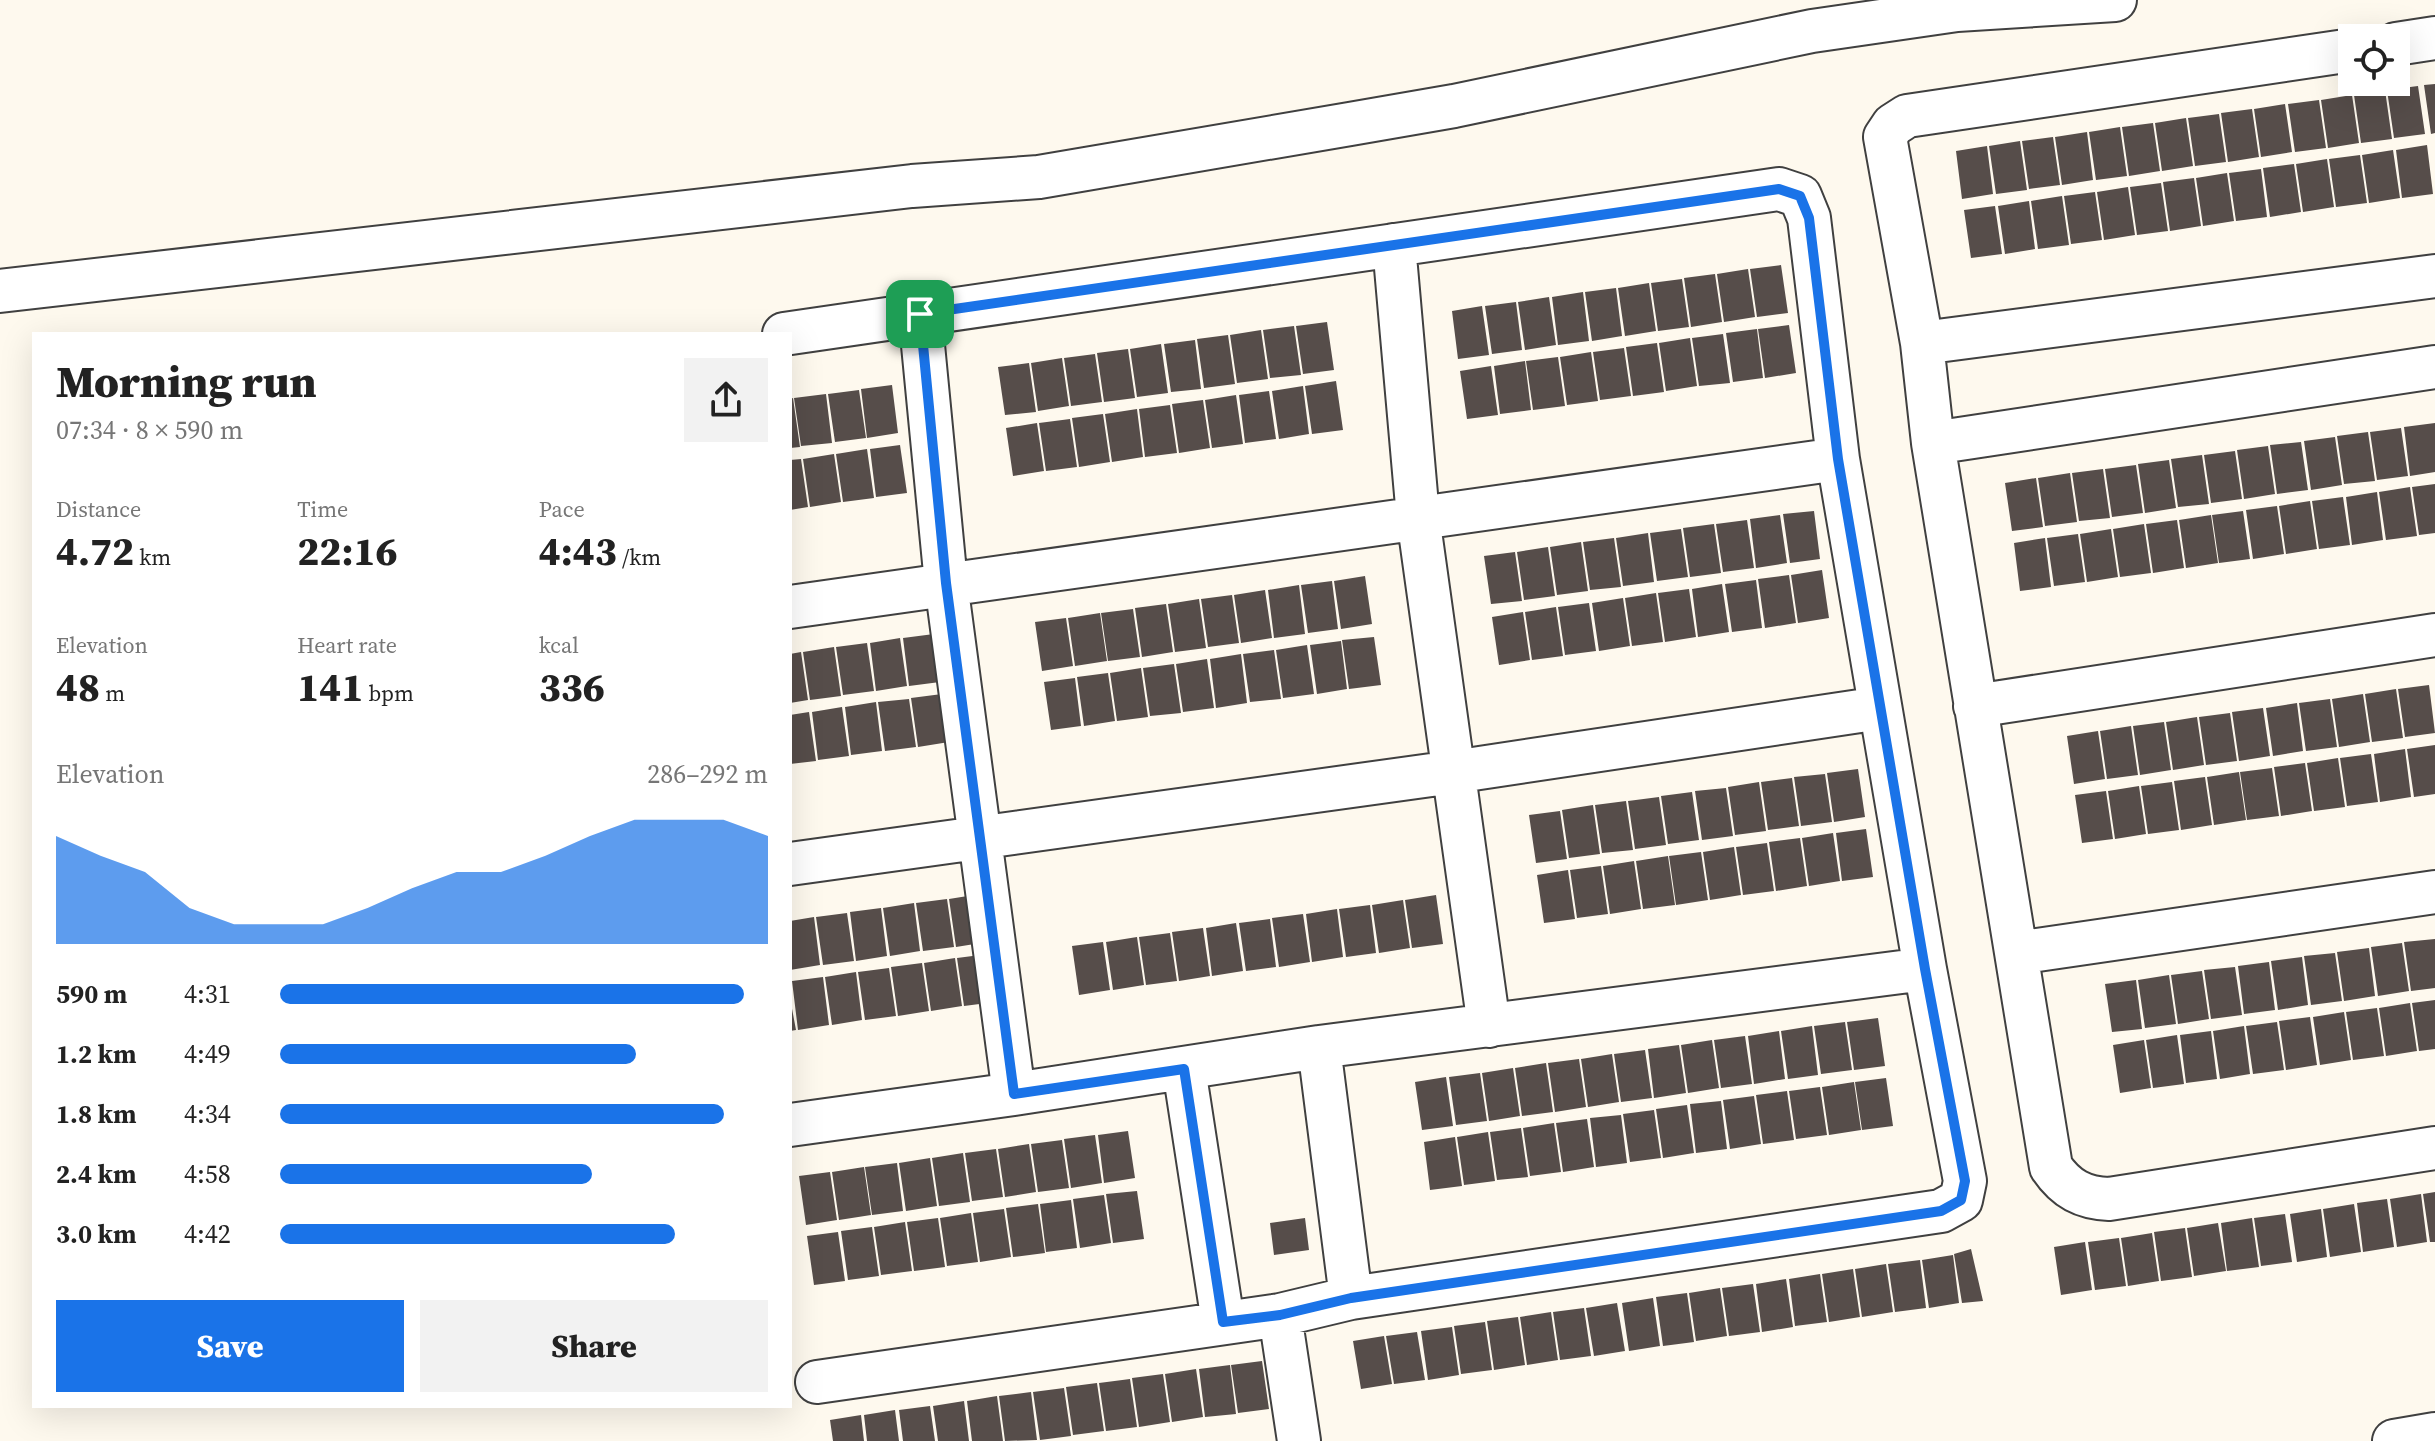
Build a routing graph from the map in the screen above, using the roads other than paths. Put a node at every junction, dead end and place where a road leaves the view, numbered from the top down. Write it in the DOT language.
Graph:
graph roads {
  1 [pos="2115,0"];
  2 [pos="2435,38"];
  3 [pos="2410,42"];
  4 [pos="2338,52"];
  5 [pos="1394,245"];
  6 [pos="2435,276"];
  7 [pos="0,291"];
  8 [pos="920,314"];
  9 [pos="792,333"];
  10 [pos="1922,343"];
  11 [pos="2435,367"];
  12 [pos="1933,443"];
  13 [pos="1838,459"];
  14 [pos="1418,517"];
  15 [pos="946,583"];
  16 [pos="792,607"];
  17 [pos="2435,635"];
  18 [pos="1975,706"];
  19 [pos="1880,708"];
  20 [pos="1453,772"];
  21 [pos="980,835"];
  22 [pos="792,864"];
  23 [pos="2435,892"];
  24 [pos="2017,953"];
  25 [pos="1925,969"];
  26 [pos="1489,1026"];
  27 [pos="1319,1047"];
  28 [pos="1184,1069"];
  29 [pos="1014,1094"];
  30 [pos="792,1125"];
  31 [pos="2435,1148"];
  32 [pos="1351,1298"];
  33 [pos="1280,1315"];
  34 [pos="1223,1322"];
  35 [pos="817,1382"];
  36 [pos="1299,1441"];
  1 -- 7 [label="street"];
  2 -- 3 [label="street"];
  4 -- 10 [label="street"];
  5 -- 8 [label="street"];
  5 -- 13 [label="street"];
  5 -- 14 [label="street"];
  6 -- 10 [label="street"];
  8 -- 9 [label="street"];
  8 -- 15 [label="street"];
  10 -- 12 [label="street"];
  11 -- 12 [label="street"];
  12 -- 18 [label="street"];
  13 -- 14 [label="street"];
  13 -- 19 [label="street"];
  14 -- 15 [label="street"];
  14 -- 20 [label="street"];
  15 -- 16 [label="street"];
  15 -- 21 [label="street"];
  17 -- 18 [label="street"];
  18 -- 24 [label="street"];
  19 -- 20 [label="street"];
  19 -- 25 [label="street"];
  20 -- 21 [label="street"];
  20 -- 26 [label="street"];
  21 -- 22 [label="street"];
  21 -- 29 [label="street"];
  23 -- 24 [label="street"];
  24 -- 31 [label="street"];
  25 -- 26 [label="street"];
  25 -- 32 [label="street"];
  26 -- 27 [label="street"];
  27 -- 28 [label="street"];
  27 -- 32 [label="street"];
  28 -- 29 [label="street"];
  28 -- 34 [label="street"];
  29 -- 30 [label="street"];
  32 -- 33 [label="street"];
  33 -- 34 [label="street"];
  33 -- 36 [label="street"];
  34 -- 35 [label="street"];
}
